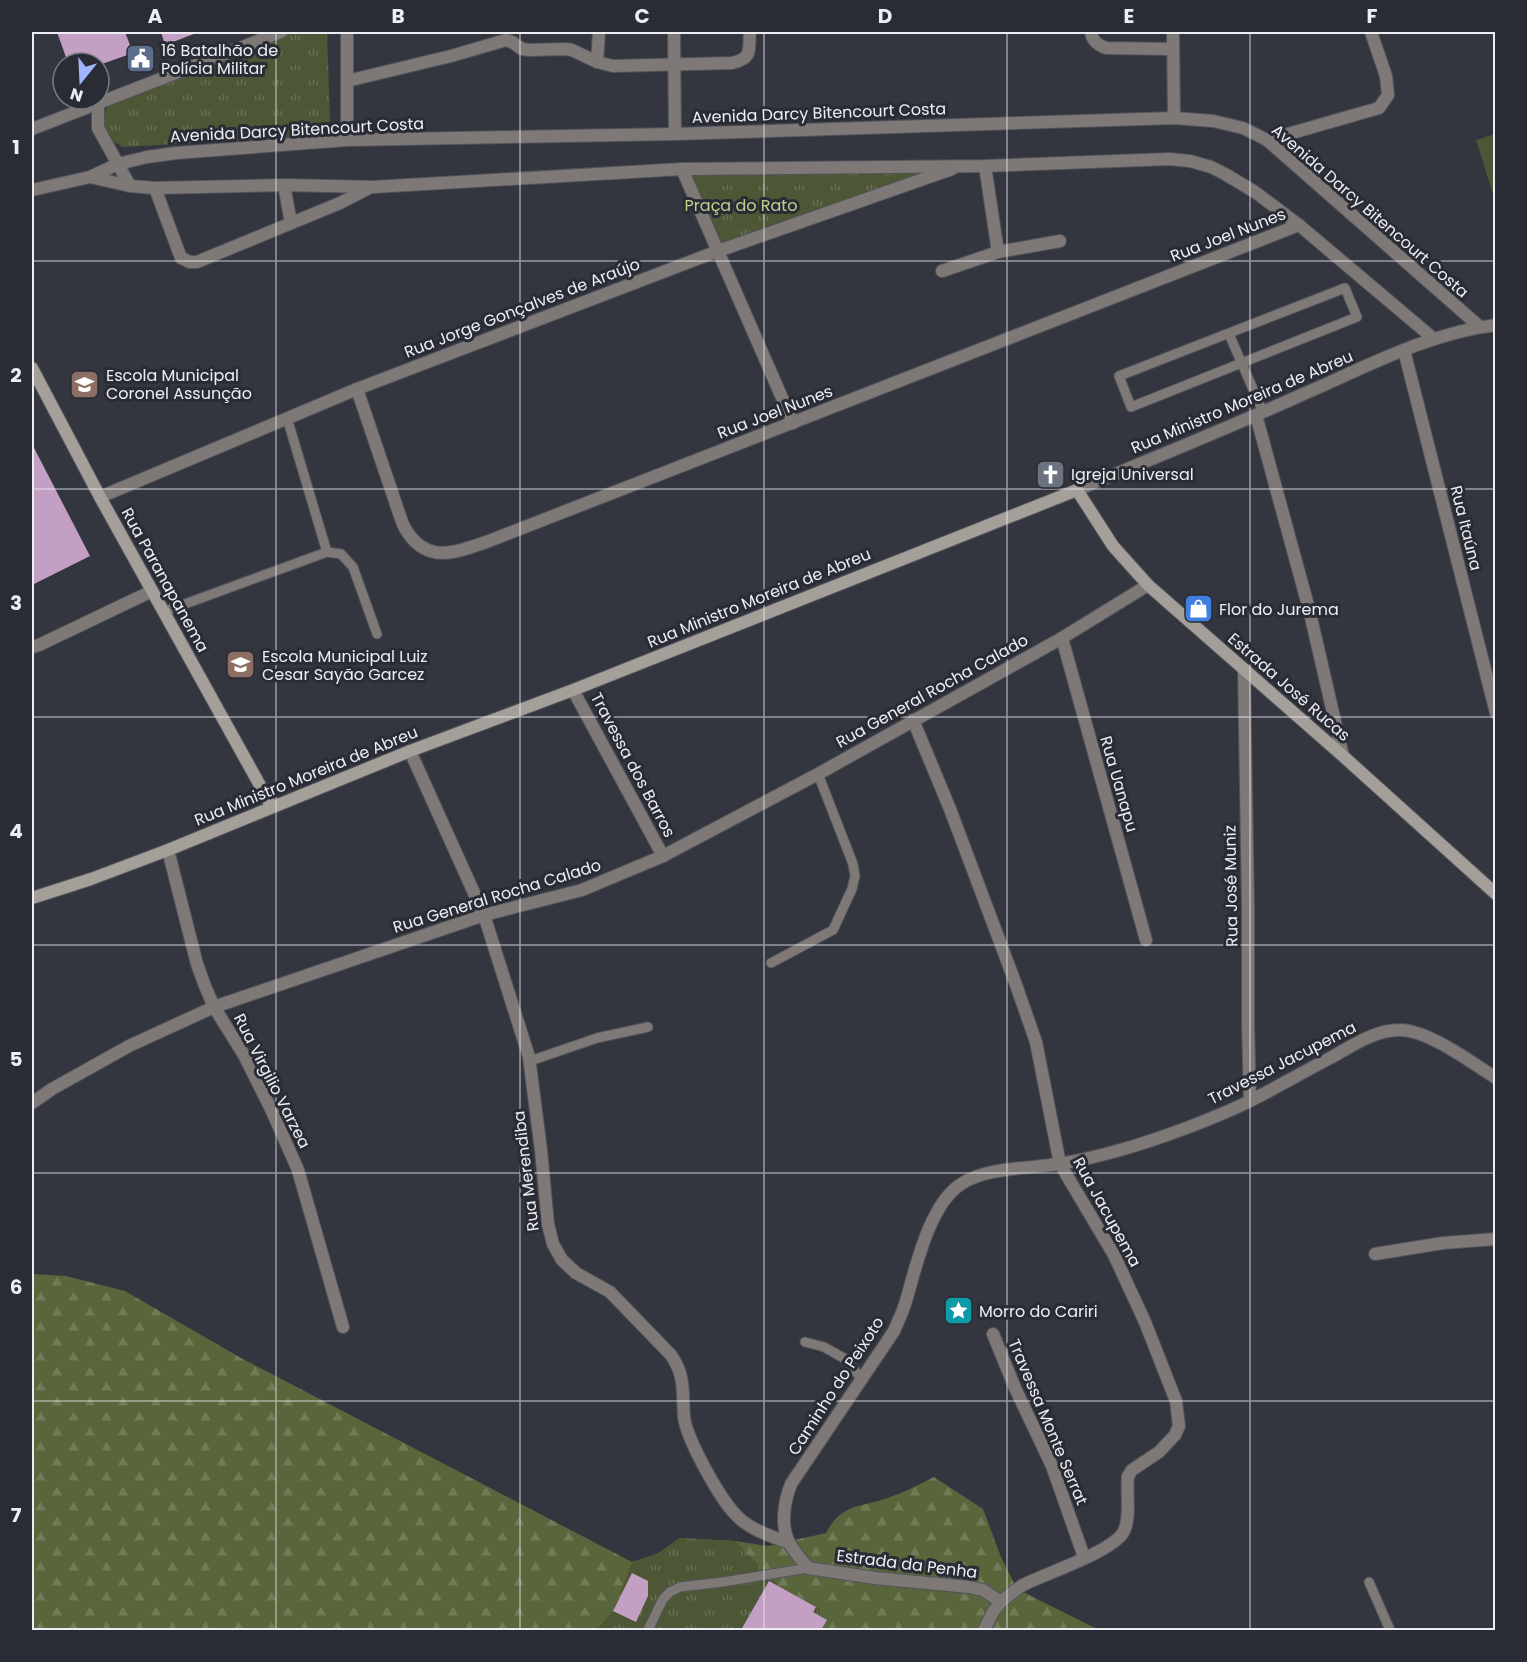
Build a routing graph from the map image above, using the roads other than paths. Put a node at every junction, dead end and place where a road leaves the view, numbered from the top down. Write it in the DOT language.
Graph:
graph roads {
  1 [pos="280,32"];
  2 [pos="347,32"];
  3 [pos="599,32"];
  4 [pos="674,32"];
  5 [pos="750,32"];
  6 [pos="1091,32"];
  7 [pos="1173,32"];
  8 [pos="1371,32"];
  9 [pos="1173,49"];
  10 [pos="597,62"];
  11 [pos="674,64"];
  12 [pos="347,81"];
  13 [pos="111,97"];
  14 [pos="77,111"];
  15 [pos="99,111"];
  16 [pos="1174,118"];
  17 [pos="32,129"];
  18 [pos="675,134"];
  19 [pos="347,140"];
  20 [pos="1267,140"];
  21 [pos="118,164"];
  22 [pos="962,166"];
  23 [pos="985,166"];
  24 [pos="682,170"];
  25 [pos="90,177"];
  26 [pos="284,185"];
  27 [pos="130,186"];
  28 [pos="373,187"];
  29 [pos="155,188"];
  30 [pos="32,190"];
  31 [pos="291,223"];
  32 [pos="1299,225"];
  33 [pos="1060,241"];
  34 [pos="718,251"];
  35 [pos="998,252"];
  36 [pos="942,271"];
  37 [pos="1496,325"];
  38 [pos="1479,327"];
  39 [pos="1229,334"];
  40 [pos="1434,339"];
  41 [pos="1404,350"];
  42 [pos="1242,363"];
  43 [pos="32,368"];
  44 [pos="357,389"];
  45 [pos="1260,414"];
  46 [pos="287,418"];
  47 [pos="792,423"];
  48 [pos="1077,490"];
  49 [pos="100,497"];
  50 [pos="327,552"];
  51 [pos="1148,585"];
  52 [pos="152,591"];
  53 [pos="164,612"];
  54 [pos="377,634"];
  55 [pos="1062,638"];
  56 [pos="32,647"];
  57 [pos="1244,670"];
  58 [pos="573,690"];
  59 [pos="1496,713"];
  60 [pos="913,720"];
  61 [pos="410,752"];
  62 [pos="1342,756"];
  63 [pos="818,774"];
  64 [pos="272,807"];
  65 [pos="168,850"];
  66 [pos="663,856"];
  67 [pos="1496,894"];
  68 [pos="32,898"];
  69 [pos="484,915"];
  70 [pos="1146,940"];
  71 [pos="771,963"];
  72 [pos="214,1007"];
  73 [pos="648,1027"];
  74 [pos="530,1061"];
  75 [pos="1496,1078"];
  76 [pos="1250,1101"];
  77 [pos="32,1103"];
  78 [pos="1060,1164"];
  79 [pos="1496,1239"];
  80 [pos="1375,1254"];
  81 [pos="343,1328"];
  82 [pos="993,1334"];
  83 [pos="805,1342"];
  84 [pos="862,1380"];
  85 [pos="789,1543"];
  86 [pos="1084,1557"];
  87 [pos="808,1568"];
  88 [pos="1369,1582"];
  89 [pos="1001,1602"];
  90 [pos="648,1630"];
  91 [pos="984,1630"];
  92 [pos="1390,1630"];
  1 -- 13 [label="street"];
  2 -- 12 [label="street"];
  3 -- 10 [label="street"];
  4 -- 11 [label="street"];
  5 -- 11 [label="street"];
  6 -- 9 [label="street"];
  7 -- 9 [label="street"];
  8 -- 20 [label="street"];
  9 -- 16 [label="street"];
  10 -- 11 [label="street"];
  10 -- 12 [label="street"];
  11 -- 18 [label="street"];
  12 -- 19 [label="street"];
  14 -- 17 [label="street"];
  15 -- 21 [label="street"];
  16 -- 18 [label="street, Avenida Darcy Bitencourt Costa"];
  16 -- 20 [label="street, Avenida Darcy Bitencourt Costa"];
  18 -- 19 [label="street, Avenida Darcy Bitencourt Costa"];
  19 -- 21 [label="street, Avenida Darcy Bitencourt Costa"];
  20 -- 38 [label="street, Avenida Darcy Bitencourt Costa"];
  21 -- 25 [label="street, Avenida Darcy Bitencourt Costa"];
  21 -- 27 [label="street"];
  22 -- 23 [label="street, Avenida Darcy Bitencourt Costa"];
  22 -- 24 [label="street, Avenida Darcy Bitencourt Costa"];
  22 -- 34 [label="street, Rua Jorge Gonçalves de Araújo"];
  23 -- 32 [label="street, Avenida Darcy Bitencourt Costa"];
  23 -- 35 [label="street"];
  24 -- 28 [label="street, Avenida Darcy Bitencourt Costa"];
  24 -- 34 [label="street"];
  25 -- 27 [label="street, Avenida Darcy Bitencourt Costa"];
  25 -- 30 [label="street, Avenida Darcy Bitencourt Costa"];
  26 -- 28 [label="street, Avenida Darcy Bitencourt Costa"];
  26 -- 29 [label="street, Avenida Darcy Bitencourt Costa"];
  26 -- 31 [label="street"];
  27 -- 29 [label="street, Avenida Darcy Bitencourt Costa"];
  28 -- 31 [label="street"];
  29 -- 31 [label="street"];
  32 -- 40 [label="street, Avenida Darcy Bitencourt Costa"];
  32 -- 47 [label="street, Rua Joel Nunes"];
  33 -- 35 [label="street"];
  34 -- 44 [label="street, Rua Jorge Gonçalves de Araújo"];
  34 -- 47 [label="street"];
  35 -- 36 [label="street"];
  37 -- 38 [label="street, Rua Ministro Moreira de Abreu"];
  38 -- 40 [label="street, Rua Ministro Moreira de Abreu"];
  39 -- 42 [label="lane"];
  39 -- 42 [label="lane"];
  39 -- 42 [label="lane"];
  40 -- 41 [label="street, Rua Ministro Moreira de Abreu"];
  41 -- 45 [label="street, Rua Ministro Moreira de Abreu"];
  41 -- 59 [label="street, Rua Itaúna"];
  42 -- 45 [label="lane"];
  43 -- 49 [label="street, Rua Paranapanema"];
  44 -- 46 [label="street, Rua Jorge Gonçalves de Araújo"];
  44 -- 47 [label="street, Rua Joel Nunes"];
  45 -- 48 [label="street, Rua Ministro Moreira de Abreu"];
  45 -- 62 [label="street"];
  46 -- 49 [label="street, Rua Jorge Gonçalves de Araújo"];
  46 -- 50 [label="lane"];
  48 -- 51 [label="street, Estrada José Rucas"];
  48 -- 58 [label="street, Rua Ministro Moreira de Abreu"];
  49 -- 52 [label="street, Rua Paranapanema"];
  50 -- 53 [label="lane"];
  50 -- 54 [label="lane"];
  51 -- 55 [label="street, Rua General Rocha Calado"];
  51 -- 57 [label="street, Estrada José Rucas"];
  52 -- 53 [label="street, Rua Paranapanema"];
  52 -- 56 [label="street"];
  53 -- 64 [label="street, Rua Paranapanema"];
  55 -- 60 [label="street, Rua General Rocha Calado"];
  55 -- 70 [label="street, Rua Uanapu"];
  57 -- 62 [label="street, Estrada José Rucas"];
  57 -- 76 [label="street, Rua José Muniz"];
  58 -- 61 [label="street, Rua Ministro Moreira de Abreu"];
  58 -- 66 [label="street, Travessa dos Barros"];
  60 -- 63 [label="street, Rua General Rocha Calado"];
  60 -- 78 [label="street, Rua Jacupema"];
  61 -- 64 [label="street, Rua Ministro Moreira de Abreu"];
  61 -- 69 [label="street, Rua Merendiba"];
  62 -- 67 [label="street, Estrada José Rucas"];
  63 -- 66 [label="street, Rua General Rocha Calado"];
  63 -- 71 [label="lane"];
  64 -- 65 [label="street, Rua Ministro Moreira de Abreu"];
  65 -- 68 [label="street, Rua Ministro Moreira de Abreu"];
  65 -- 72 [label="street, Rua Virgilio Varzea"];
  66 -- 69 [label="street, Rua General Rocha Calado"];
  69 -- 72 [label="street, Rua General Rocha Calado"];
  69 -- 74 [label="street, Rua Merendiba"];
  72 -- 77 [label="street, Rua General Rocha Calado"];
  72 -- 81 [label="street, Rua Virgilio Varzea"];
  73 -- 74 [label="lane"];
  74 -- 85 [label="street, Rua Merendiba"];
  75 -- 76 [label="street, Travessa Jacupema"];
  76 -- 78 [label="street, Travessa Jacupema"];
  78 -- 84 [label="street, Caminho do Peixoto"];
  78 -- 86 [label="street, Rua Jacupema"];
  79 -- 80 [label="street"];
  82 -- 86 [label="street, Travessa Monte Serrat"];
  83 -- 84 [label="lane"];
  84 -- 85 [label="street, Caminho do Peixoto"];
  85 -- 87 [label="street, Caminho do Peixoto"];
  86 -- 89 [label="street, Rua Jacupema"];
  87 -- 89 [label="street, Estrada da Penha"];
  87 -- 90 [label="lane"];
  88 -- 92 [label="lane"];
  89 -- 91 [label="street"];
}
